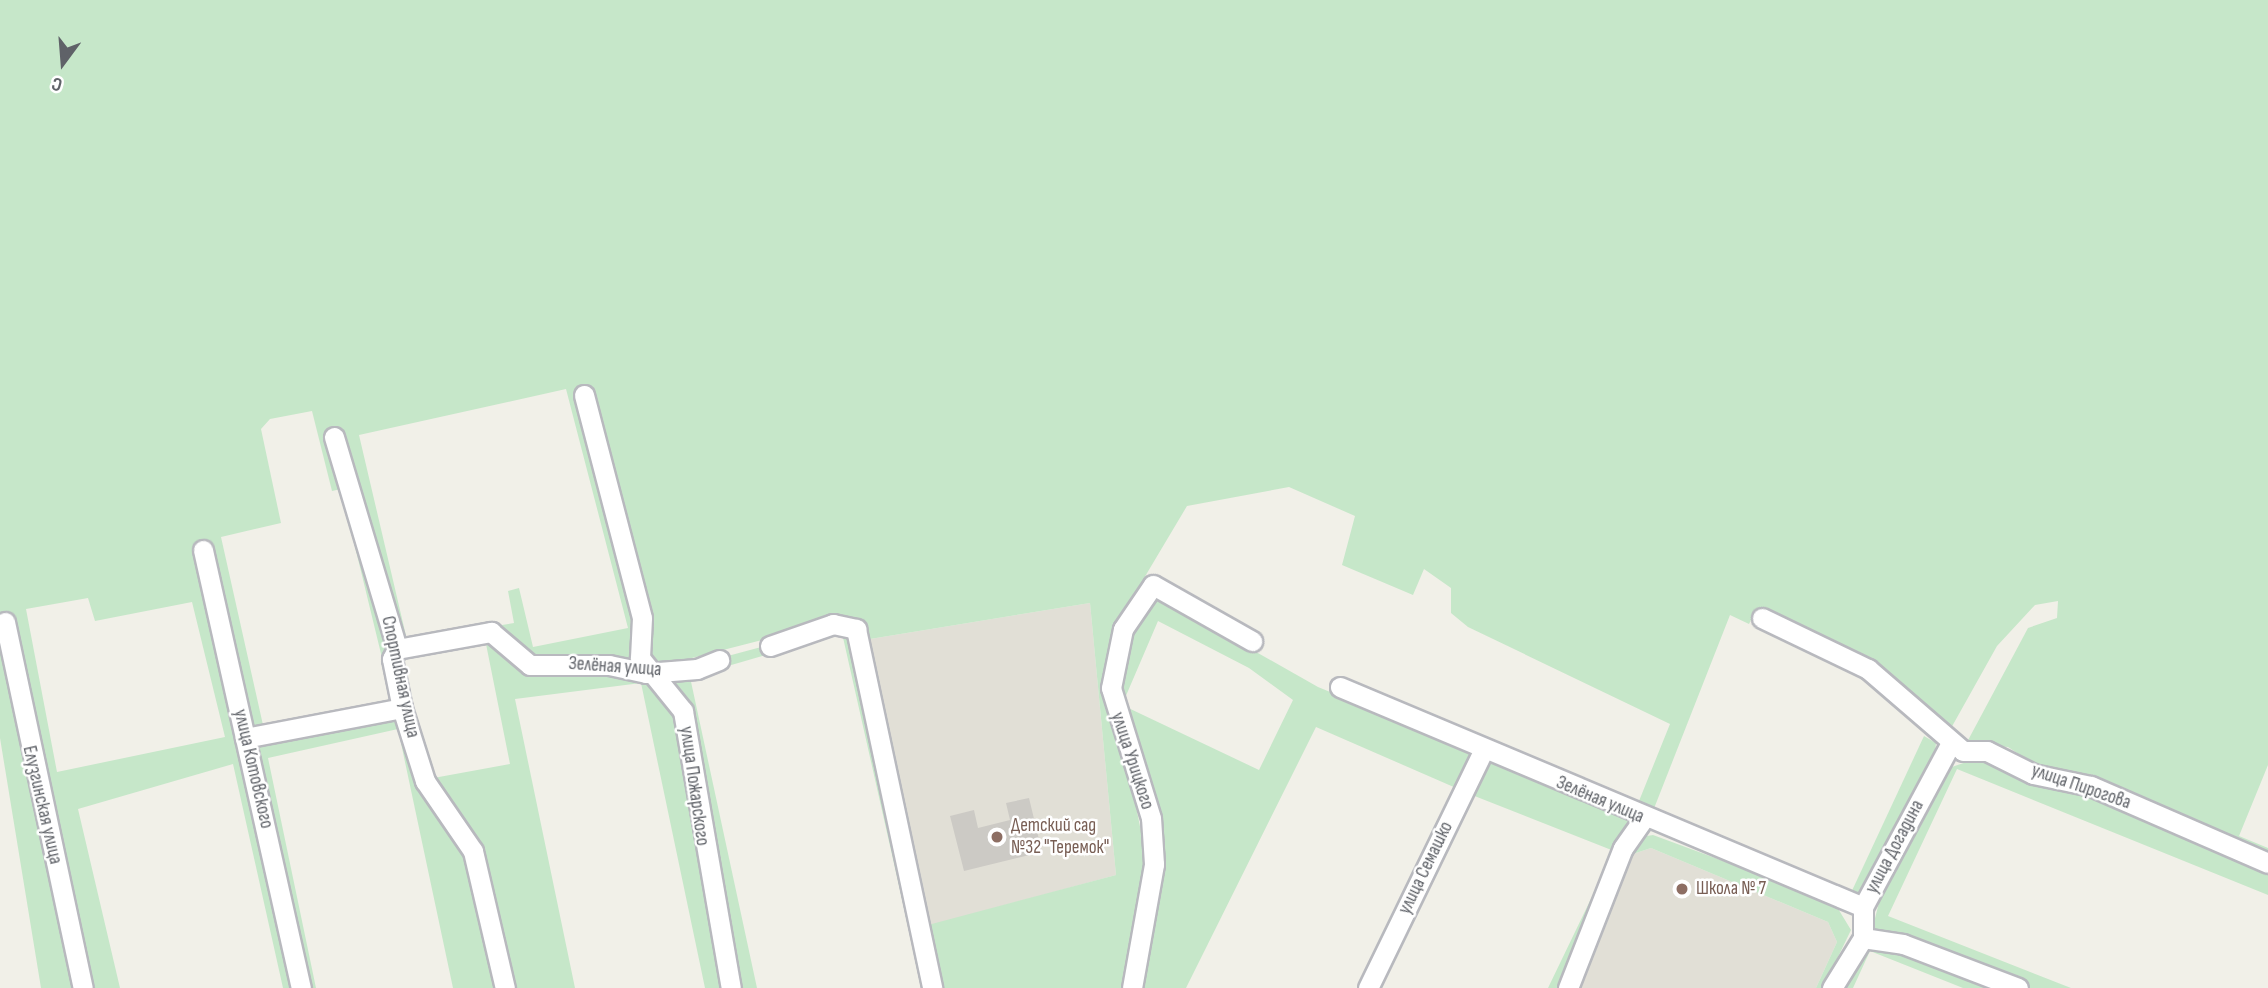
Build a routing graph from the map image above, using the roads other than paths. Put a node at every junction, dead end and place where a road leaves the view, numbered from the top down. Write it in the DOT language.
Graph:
graph roads {
  1 [pos="584,395"];
  2 [pos="334,437"];
  3 [pos="203,550"];
  4 [pos="1762,618"];
  5 [pos="5,622"];
  6 [pos="1252,640"];
  7 [pos="770,646"];
  8 [pos="397,649"];
  9 [pos="719,660"];
  10 [pos="646,673"];
  11 [pos="1340,687"];
  12 [pos="402,708"];
  13 [pos="245,738"];
  14 [pos="1951,745"];
  15 [pos="1484,749"];
  16 [pos="1643,819"];
  17 [pos="2268,863"];
  18 [pos="1863,907"];
  19 [pos="1863,938"];
  20 [pos="83,988"];
  21 [pos="301,988"];
  22 [pos="505,988"];
  23 [pos="731,988"];
  24 [pos="932,988"];
  25 [pos="1132,988"];
  26 [pos="1368,988"];
  27 [pos="1568,988"];
  28 [pos="1832,988"];
  29 [pos="2018,988"];
  1 -- 10 [label="street"];
  2 -- 8 [label="street, Спортивная улица"];
  3 -- 13 [label="street, улица Котовского"];
  4 -- 14 [label="street"];
  5 -- 20 [label="street, Елузгинская улица"];
  6 -- 25 [label="street, улица Урицкого"];
  7 -- 24 [label="street"];
  8 -- 10 [label="street, Зелёная улица"];
  8 -- 12 [label="street, Спортивная улица"];
  9 -- 10 [label="street, Зелёная улица"];
  10 -- 23 [label="street, улица Пожарского"];
  11 -- 15 [label="street, Зелёная улица"];
  12 -- 13 [label="street"];
  12 -- 22 [label="street, Спортивная улица"];
  13 -- 21 [label="street, улица Котовского"];
  14 -- 17 [label="street, улица Пирогова"];
  14 -- 18 [label="street, улица Догадина"];
  15 -- 16 [label="street, Зелёная улица"];
  15 -- 26 [label="street, улица Семашко"];
  16 -- 18 [label="street, Зелёная улица"];
  16 -- 27 [label="street"];
  18 -- 19 [label="street, улица Догадина"];
  19 -- 28 [label="street"];
  19 -- 29 [label="street"];
}
